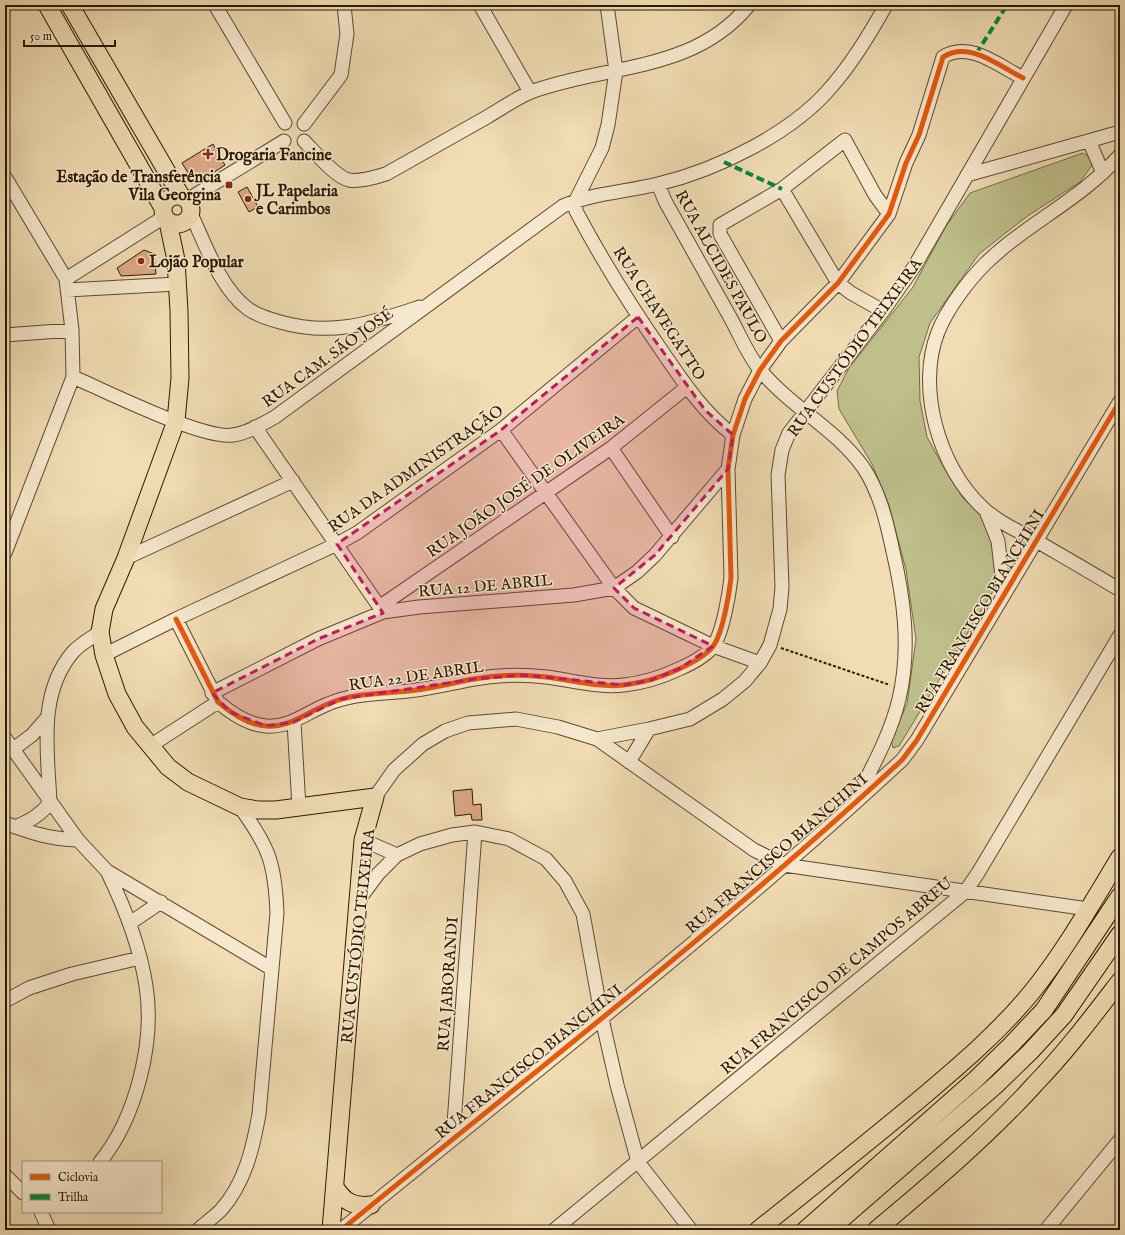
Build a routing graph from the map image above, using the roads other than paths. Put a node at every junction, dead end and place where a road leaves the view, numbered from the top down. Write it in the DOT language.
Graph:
graph roads {
  1 [pos="47,5"];
  2 [pos="70,5"];
  3 [pos="215,5"];
  4 [pos="344,5"];
  5 [pos="480,5"];
  6 [pos="607,5"];
  7 [pos="749,5"];
  8 [pos="886,5"];
  9 [pos="1066,6"];
  10 [pos="616,72"];
  11 [pos="1023,78"];
  12 [pos="530,92"];
  13 [pos="285,123"];
  14 [pos="304,124"];
  15 [pos="1120,132"];
  16 [pos="284,141"];
  17 [pos="304,141"];
  18 [pos="1089,141"];
  19 [pos="1120,155"];
  20 [pos="1103,173"];
  21 [pos="967,175"];
  22 [pos="5,177"];
  23 [pos="658,184"];
  24 [pos="782,190"];
  25 [pos="576,200"];
  26 [pos="186,208"];
  27 [pos="889,214"];
  28 [pos="165,216"];
  29 [pos="176,260"];
  30 [pos="838,283"];
  31 [pos="178,284"];
  32 [pos="66,285"];
  33 [pos="431,303"];
  34 [pos="883,311"];
  35 [pos="638,316"];
  36 [pos="363,325"];
  37 [pos="72,330"];
  38 [pos="5,335"];
  39 [pos="781,341"];
  40 [pos="372,346"];
  41 [pos="760,370"];
  42 [pos="72,377"];
  43 [pos="687,387"];
  44 [pos="1120,401"];
  45 [pos="806,412"];
  46 [pos="176,422"];
  47 [pos="255,427"];
  48 [pos="501,430"];
  49 [pos="733,435"];
  50 [pos="611,448"];
  51 [pos="728,469"];
  52 [pos="293,481"];
  53 [pos="546,493"];
  54 [pos="985,510"];
  55 [pos="672,537"];
  56 [pos="1036,541"];
  57 [pos="337,544"];
  58 [pos="5,554"];
  59 [pos="126,558"];
  60 [pos="614,588"];
  61 [pos="1120,590"];
  62 [pos="1004,594"];
  63 [pos="381,610"];
  64 [pos="176,619"];
  65 [pos="100,632"];
  66 [pos="1120,635"];
  67 [pos="714,646"];
  68 [pos="104,655"];
  69 [pos="760,663"];
  70 [pos="215,698"];
  71 [pos="46,719"];
  72 [pos="294,722"];
  73 [pos="648,730"];
  74 [pos="5,738"];
  75 [pos="597,739"];
  76 [pos="150,746"];
  77 [pos="12,750"];
  78 [pos="629,762"];
  79 [pos="375,797"];
  80 [pos="50,803"];
  81 [pos="852,805"];
  82 [pos="240,807"];
  83 [pos="299,807"];
  84 [pos="10,825"];
  85 [pos="475,832"];
  86 [pos="78,840"];
  87 [pos="363,840"];
  88 [pos="397,855"];
  89 [pos="1120,857"];
  90 [pos="784,864"];
  91 [pos="108,871"];
  92 [pos="965,892"];
  93 [pos="1120,896"];
  94 [pos="358,901"];
  95 [pos="161,902"];
  96 [pos="1088,909"];
  97 [pos="130,923"];
  98 [pos="1120,934"];
  99 [pos="140,958"];
  100 [pos="272,969"];
  101 [pos="1120,981"];
  102 [pos="5,1001"];
  103 [pos="602,1019"];
  104 [pos="453,1138"];
  105 [pos="1120,1140"];
  106 [pos="101,1161"];
  107 [pos="638,1162"];
  108 [pos="5,1175"];
  109 [pos="335,1187"];
  110 [pos="22,1192"];
  111 [pos="371,1205"];
  112 [pos="40,1213"];
  113 [pos="49,1230"];
  114 [pos="198,1230"];
  115 [pos="331,1230"];
  116 [pos="341,1230"];
  117 [pos="554,1230"];
  118 [pos="691,1230"];
  119 [pos="758,1230"];
  120 [pos="805,1230"];
  121 [pos="829,1230"];
  122 [pos="876,1230"];
  123 [pos="1046,1230"];
  1 -- 28 [label="main road"];
  2 -- 26 [label="main road"];
  3 -- 13 [label="street"];
  4 -- 14 [label="street"];
  5 -- 12 [label="street"];
  6 -- 10 [label="street"];
  7 -- 10 [label="street"];
  8 -- 23 [label="street, RUA CAM. SÃO JOSÉ"];
  9 -- 11 [label="street, RUA CUSTÓDIO TEIXEIRA"];
  10 -- 12 [label="street"];
  10 -- 25 [label="street"];
  11 -- 21 [label="street, RUA CUSTÓDIO TEIXEIRA"];
  11 -- 27 [label="street"];
  12 -- 17 [label="street"];
  13 -- 14 [label="street"];
  13 -- 16 [label="street"];
  14 -- 17 [label="street"];
  15 -- 18 [label="street"];
  16 -- 17 [label="street"];
  16 -- 26 [label="street"];
  18 -- 20 [label="street"];
  18 -- 21 [label="street"];
  19 -- 20 [label="street"];
  20 -- 54 [label="street"];
  21 -- 34 [label="street, RUA CUSTÓDIO TEIXEIRA"];
  22 -- 32 [label="street"];
  23 -- 25 [label="street, RUA CAM. SÃO JOSÉ"];
  23 -- 41 [label="street, RUA ALCIDES PAULO"];
  24 -- 27 [label="street"];
  24 -- 30 [label="street"];
  24 -- 39 [label="street"];
  25 -- 33 [label="street, RUA CAM. SÃO JOSÉ"];
  25 -- 35 [label="street, RUA CHAVEGATTO"];
  26 -- 28 [label="main road"];
  26 -- 28 [label="main road"];
  26 -- 29 [label="main road"];
  26 -- 36 [label="street"];
  27 -- 30 [label="street"];
  28 -- 29 [label="main road"];
  28 -- 32 [label="street"];
  29 -- 31 [label="main road"];
  30 -- 34 [label="street"];
  30 -- 39 [label="street"];
  31 -- 32 [label="street"];
  31 -- 46 [label="main road"];
  32 -- 37 [label="street"];
  33 -- 36 [label="street"];
  33 -- 40 [label="street, RUA CAM. SÃO JOSÉ"];
  34 -- 45 [label="street, RUA CUSTÓDIO TEIXEIRA"];
  35 -- 43 [label="street, RUA CHAVEGATTO"];
  35 -- 48 [label="street, RUA DA ADMINISTRAÇÃO"];
  36 -- 40 [label="street"];
  37 -- 38 [label="street"];
  37 -- 42 [label="street"];
  39 -- 41 [label="street"];
  40 -- 47 [label="street, RUA CAM. SÃO JOSÉ"];
  41 -- 45 [label="street, RUA ALCIDES PAULO"];
  41 -- 49 [label="street"];
  42 -- 46 [label="street, RUA CAM. SÃO JOSÉ"];
  42 -- 58 [label="street"];
  43 -- 49 [label="street, RUA CHAVEGATTO"];
  43 -- 50 [label="street, RUA JOÃO JOSÉ DE OLIVEIRA"];
  44 -- 56 [label="street, RUA FRANCISCO BIANCHINI"];
  45 -- 69 [label="street, RUA CUSTÓDIO TEIXEIRA"];
  45 -- 81 [label="street, RUA ALCIDES PAULO"];
  46 -- 47 [label="street, RUA CAM. SÃO JOSÉ"];
  46 -- 59 [label="main road"];
  47 -- 52 [label="street"];
  48 -- 53 [label="street"];
  48 -- 57 [label="street, RUA DA ADMINISTRAÇÃO"];
  49 -- 51 [label="street"];
  50 -- 53 [label="street, RUA JOÃO JOSÉ DE OLIVEIRA"];
  50 -- 55 [label="street"];
  51 -- 55 [label="street, RUA 12 DE ABRIL"];
  51 -- 67 [label="street"];
  52 -- 57 [label="street"];
  52 -- 59 [label="street"];
  53 -- 60 [label="street"];
  53 -- 63 [label="street, RUA JOÃO JOSÉ DE OLIVEIRA"];
  54 -- 56 [label="street"];
  54 -- 62 [label="street"];
  55 -- 60 [label="street, RUA 12 DE ABRIL"];
  56 -- 61 [label="street"];
  56 -- 62 [label="street, RUA FRANCISCO BIANCHINI"];
  57 -- 63 [label="street"];
  57 -- 64 [label="street, RUA DA ADMINISTRAÇÃO"];
  59 -- 65 [label="main road"];
  60 -- 63 [label="street, RUA 12 DE ABRIL"];
  60 -- 67 [label="street"];
  62 -- 81 [label="street, RUA FRANCISCO BIANCHINI"];
  63 -- 70 [label="street, RUA 12 DE ABRIL"];
  64 -- 68 [label="street, RUA DA ADMINISTRAÇÃO"];
  64 -- 70 [label="street, RUA 22 DE ABRIL"];
  65 -- 68 [label="main road"];
  65 -- 71 [label="street"];
  66 -- 92 [label="street, RUA FRANCISCO DE CAMPOS ABREU"];
  67 -- 69 [label="street"];
  67 -- 72 [label="street, RUA 22 DE ABRIL"];
  68 -- 76 [label="main road"];
  69 -- 73 [label="street, RUA CUSTÓDIO TEIXEIRA"];
  70 -- 72 [label="street, RUA 22 DE ABRIL"];
  70 -- 76 [label="street, RUA 12 DE ABRIL"];
  71 -- 77 [label="street"];
  71 -- 80 [label="street"];
  72 -- 83 [label="street"];
  73 -- 75 [label="street, RUA CUSTÓDIO TEIXEIRA"];
  73 -- 78 [label="street"];
  74 -- 77 [label="street"];
  75 -- 78 [label="street"];
  75 -- 79 [label="street, RUA CUSTÓDIO TEIXEIRA"];
  76 -- 82 [label="main road"];
  77 -- 80 [label="street"];
  78 -- 90 [label="street"];
  79 -- 83 [label="main road"];
  79 -- 87 [label="main road, RUA CUSTÓDIO TEIXEIRA"];
  80 -- 84 [label="street"];
  80 -- 86 [label="street"];
  81 -- 90 [label="street, RUA FRANCISCO BIANCHINI"];
  82 -- 83 [label="main road"];
  82 -- 100 [label="street"];
  84 -- 86 [label="street"];
  85 -- 88 [label="street"];
  85 -- 103 [label="street"];
  85 -- 104 [label="street, RUA JABORANDI"];
  86 -- 91 [label="street"];
  87 -- 88 [label="street"];
  87 -- 94 [label="main road, RUA CUSTÓDIO TEIXEIRA"];
  88 -- 94 [label="street"];
  89 -- 96 [label="main road"];
  90 -- 92 [label="street"];
  90 -- 103 [label="street, RUA FRANCISCO BIANCHINI"];
  91 -- 95 [label="street"];
  91 -- 97 [label="street"];
  92 -- 96 [label="street"];
  92 -- 107 [label="street, RUA FRANCISCO DE CAMPOS ABREU"];
  93 -- 120 [label="main road"];
  94 -- 109 [label="main road, RUA CUSTÓDIO TEIXEIRA"];
  95 -- 97 [label="street"];
  95 -- 100 [label="street"];
  96 -- 119 [label="main road"];
  97 -- 99 [label="street"];
  98 -- 121 [label="main road"];
  99 -- 102 [label="street"];
  99 -- 106 [label="street"];
  100 -- 114 [label="street"];
  101 -- 122 [label="main road"];
  103 -- 104 [label="street, RUA FRANCISCO BIANCHINI"];
  103 -- 107 [label="street"];
  104 -- 111 [label="street, RUA FRANCISCO BIANCHINI"];
  105 -- 123 [label="street"];
  107 -- 117 [label="street, RUA FRANCISCO DE CAMPOS ABREU"];
  107 -- 118 [label="street"];
  108 -- 110 [label="street"];
  109 -- 111 [label="main road"];
  109 -- 115 [label="main road, RUA CUSTÓDIO TEIXEIRA"];
  111 -- 116 [label="street, RUA FRANCISCO BIANCHINI"];
  112 -- 113 [label="street"];
}
